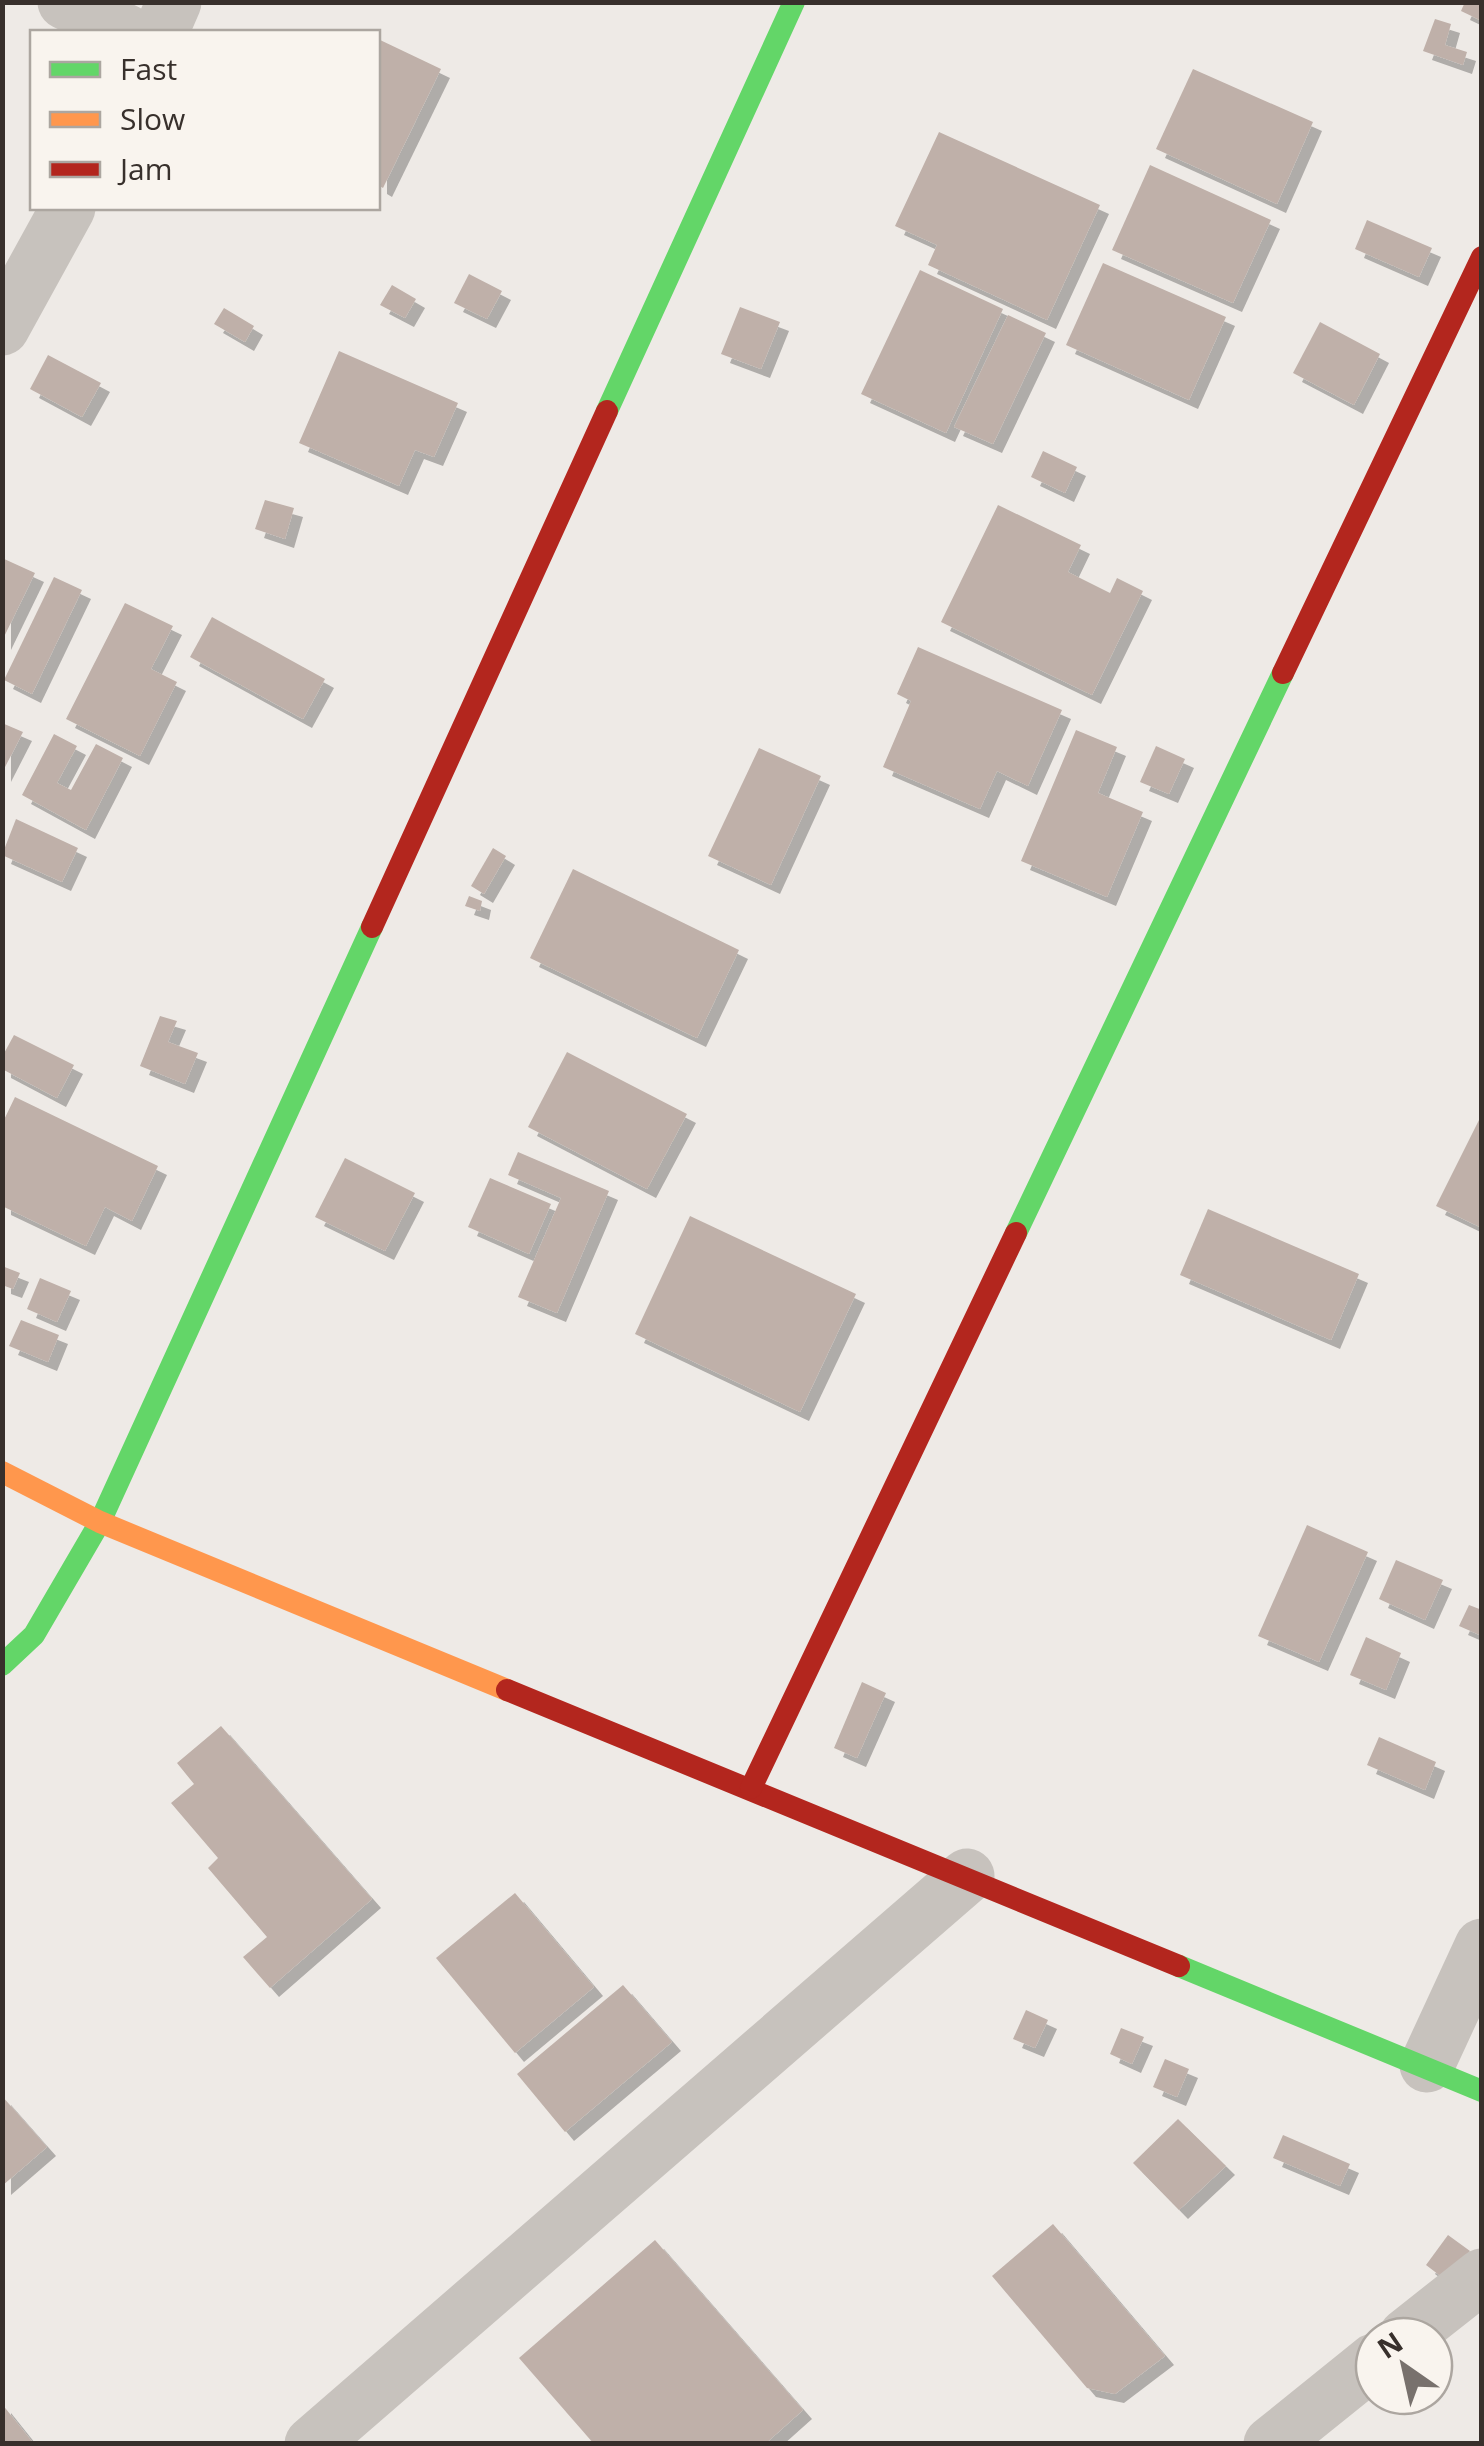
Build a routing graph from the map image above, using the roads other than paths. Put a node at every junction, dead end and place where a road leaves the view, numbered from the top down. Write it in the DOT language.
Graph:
graph roads {
  1 [pos="65,2"];
  2 [pos="174,2"];
  3 [pos="794,2"];
  4 [pos="123,30"];
  5 [pos="163,30"];
  6 [pos="67,210"];
  7 [pos="1482,257"];
  8 [pos="2,328"];
  9 [pos="2,1472"];
  10 [pos="100,1522"];
  11 [pos="2,1665"];
  12 [pos="750,1788"];
  13 [pos="967,1876"];
  14 [pos="1482,1946"];
  15 [pos="1426,2065"];
  16 [pos="1482,2091"];
  17 [pos="1482,2276"];
  18 [pos="1431,2316"];
  19 [pos="1354,2377"];
  20 [pos="312,2444"];
  21 [pos="1270,2444"];
  1 -- 4 [label="street"];
  2 -- 5 [label="street"];
  3 -- 10 [label="street"];
  6 -- 8 [label="street"];
  7 -- 12 [label="street"];
  9 -- 10 [label="street"];
  10 -- 11 [label="street"];
  10 -- 12 [label="street"];
  12 -- 13 [label="street"];
  13 -- 15 [label="street"];
  13 -- 20 [label="street"];
  14 -- 15 [label="street"];
  15 -- 16 [label="street"];
  17 -- 18 [label="street"];
  19 -- 21 [label="street"];
}
